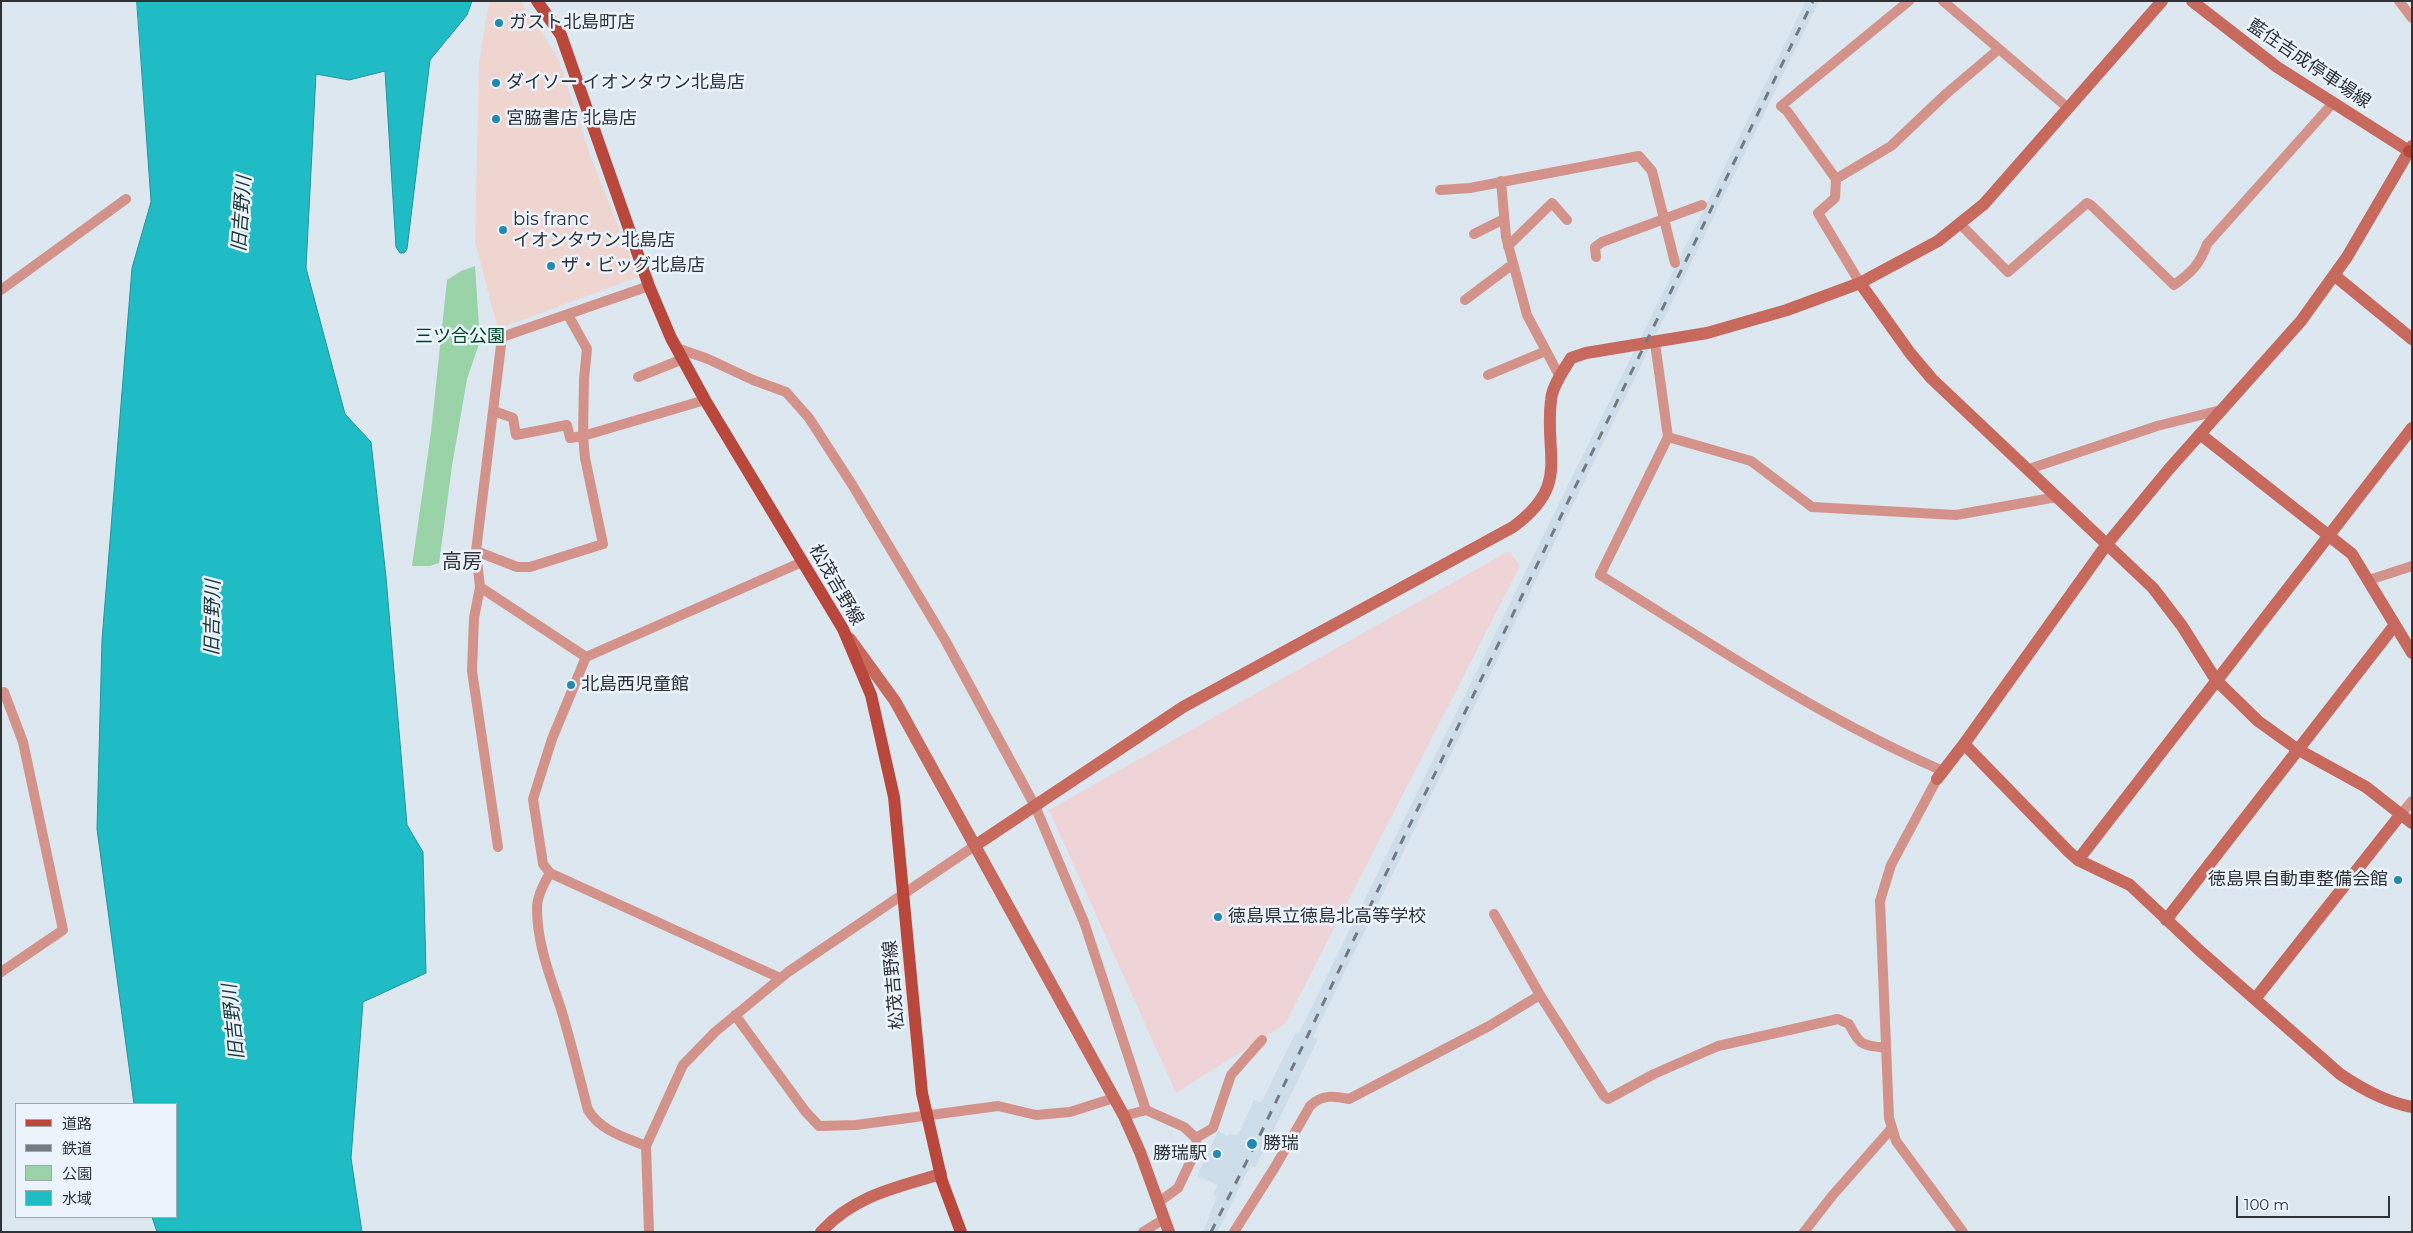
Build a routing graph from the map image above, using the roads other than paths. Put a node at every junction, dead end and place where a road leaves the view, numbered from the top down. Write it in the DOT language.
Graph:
graph roads {
  1 [pos="537,1"];
  2 [pos="1909,1"];
  3 [pos="1943,1"];
  4 [pos="2162,1"];
  5 [pos="2192,1"];
  6 [pos="2398,1"];
  7 [pos="2412,18"];
  8 [pos="1999,49"];
  9 [pos="2333,104"];
  10 [pos="2068,108"];
  11 [pos="2411,149"];
  12 [pos="1836,179"];
  13 [pos="1501,181"];
  14 [pos="1440,190"];
  15 [pos="126,199"];
  16 [pos="1702,204"];
  17 [pos="1664,218"];
  18 [pos="1504,219"];
  19 [pos="1567,220"];
  20 [pos="1960,225"];
  21 [pos="1474,234"];
  22 [pos="1508,246"];
  23 [pos="1596,256"];
  24 [pos="1514,264"];
  25 [pos="1675,264"];
  26 [pos="2334,275"];
  27 [pos="1860,283"];
  28 [pos="650,286"];
  29 [pos="1,290"];
  30 [pos="1465,300"];
  31 [pos="568,315"];
  32 [pos="2412,339"];
  33 [pos="1655,343"];
  34 [pos="1546,351"];
  35 [pos="680,354"];
  36 [pos="1488,375"];
  37 [pos="1560,377"];
  38 [pos="638,378"];
  39 [pos="705,400"];
  40 [pos="2221,410"];
  41 [pos="494,412"];
  42 [pos="2412,428"];
  43 [pos="2200,434"];
  44 [pos="583,436"];
  45 [pos="1668,437"];
  46 [pos="2028,469"];
  47 [pos="2057,497"];
  48 [pos="2328,536"];
  49 [pos="2108,544"];
  50 [pos="476,551"];
  51 [pos="802,562"];
  52 [pos="2412,566"];
  53 [pos="2369,580"];
  54 [pos="480,587"];
  55 [pos="2394,626"];
  56 [pos="843,629"];
  57 [pos="2412,654"];
  58 [pos="586,657"];
  59 [pos="2216,680"];
  60 [pos="4,692"];
  61 [pos="1964,744"];
  62 [pos="2297,749"];
  63 [pos="1940,775"];
  64 [pos="2412,801"];
  65 [pos="1035,806"];
  66 [pos="2401,814"];
  67 [pos="2412,823"];
  68 [pos="976,845"];
  69 [pos="498,847"];
  70 [pos="2078,860"];
  71 [pos="550,873"];
  72 [pos="904,893"];
  73 [pos="1494,914"];
  74 [pos="2166,920"];
  75 [pos="1,972"];
  76 [pos="780,978"];
  77 [pos="1540,995"];
  78 [pos="2255,999"];
  79 [pos="735,1015"];
  80 [pos="1262,1040"];
  81 [pos="1886,1048"];
  82 [pos="1114,1098"];
  83 [pos="2412,1108"];
  84 [pos="1146,1110"];
  85 [pos="1124,1116"];
  86 [pos="926,1117"];
  87 [pos="1891,1129"];
  88 [pos="1196,1138"];
  89 [pos="646,1146"];
  90 [pos="941,1174"];
  91 [pos="1159,1202"];
  92 [pos="1164,1219"];
  93 [pos="649,1232"];
  94 [pos="821,1232"];
  95 [pos="962,1232"];
  96 [pos="1143,1232"];
  97 [pos="1169,1232"];
  98 [pos="1234,1232"];
  99 [pos="1804,1232"];
  100 [pos="1963,1232"];
  1 -- 28 [label="main road, 松茂吉野線"];
  2 -- 12 [label="street"];
  3 -- 8 [label="street"];
  4 -- 10 [label="street"];
  5 -- 9 [label="street, 藍住吉成停車場線"];
  6 -- 7 [label="street"];
  8 -- 10 [label="street"];
  8 -- 12 [label="street"];
  9 -- 11 [label="street, 藍住吉成停車場線"];
  9 -- 20 [label="street"];
  10 -- 20 [label="street"];
  11 -- 26 [label="street"];
  12 -- 27 [label="street"];
  13 -- 14 [label="street"];
  13 -- 17 [label="street"];
  13 -- 18 [label="street"];
  15 -- 29 [label="street"];
  16 -- 17 [label="street"];
  17 -- 23 [label="street"];
  17 -- 25 [label="street"];
  18 -- 21 [label="street"];
  18 -- 22 [label="street"];
  19 -- 22 [label="street"];
  20 -- 27 [label="street"];
  22 -- 24 [label="street"];
  24 -- 30 [label="street"];
  24 -- 34 [label="street"];
  26 -- 32 [label="street"];
  26 -- 40 [label="street"];
  27 -- 33 [label="street"];
  27 -- 46 [label="street"];
  28 -- 31 [label="street"];
  28 -- 35 [label="main road, 松茂吉野線"];
  31 -- 41 [label="street"];
  31 -- 44 [label="street"];
  33 -- 37 [label="street"];
  33 -- 45 [label="street"];
  34 -- 36 [label="street"];
  34 -- 37 [label="street"];
  35 -- 38 [label="street"];
  35 -- 39 [label="main road, 松茂吉野線"];
  35 -- 65 [label="street"];
  37 -- 65 [label="street"];
  39 -- 44 [label="street"];
  39 -- 51 [label="main road, 松茂吉野線"];
  40 -- 43 [label="street"];
  40 -- 46 [label="street"];
  41 -- 44 [label="street"];
  41 -- 50 [label="street"];
  42 -- 48 [label="street"];
  43 -- 48 [label="street"];
  43 -- 49 [label="street"];
  44 -- 50 [label="street"];
  45 -- 47 [label="street"];
  45 -- 63 [label="street"];
  46 -- 47 [label="street"];
  47 -- 49 [label="street"];
  48 -- 53 [label="street"];
  48 -- 59 [label="street"];
  49 -- 59 [label="street"];
  49 -- 61 [label="street"];
  50 -- 54 [label="street"];
  51 -- 56 [label="main road, 松茂吉野線"];
  51 -- 58 [label="street"];
  52 -- 53 [label="street"];
  53 -- 55 [label="street"];
  54 -- 58 [label="street"];
  54 -- 69 [label="street"];
  55 -- 57 [label="street"];
  55 -- 62 [label="street"];
  56 -- 68 [label="street"];
  56 -- 72 [label="main road, 松茂吉野線"];
  58 -- 71 [label="street"];
  59 -- 62 [label="street"];
  59 -- 70 [label="street"];
  60 -- 75 [label="street"];
  61 -- 63 [label="street"];
  61 -- 70 [label="street"];
  62 -- 66 [label="street"];
  62 -- 74 [label="street"];
  63 -- 81 [label="street"];
  64 -- 66 [label="street"];
  65 -- 68 [label="street"];
  65 -- 84 [label="street"];
  66 -- 67 [label="street"];
  66 -- 78 [label="street"];
  68 -- 72 [label="street"];
  68 -- 82 [label="street"];
  70 -- 74 [label="street"];
  71 -- 76 [label="street"];
  71 -- 89 [label="street"];
  72 -- 76 [label="street"];
  72 -- 86 [label="main road, 松茂吉野線"];
  73 -- 77 [label="street"];
  74 -- 78 [label="street"];
  76 -- 79 [label="street"];
  77 -- 81 [label="street"];
  77 -- 98 [label="street"];
  78 -- 83 [label="street"];
  79 -- 86 [label="street"];
  79 -- 89 [label="street"];
  80 -- 88 [label="street"];
  81 -- 87 [label="street"];
  82 -- 85 [label="street"];
  82 -- 86 [label="street"];
  84 -- 85 [label="street"];
  84 -- 88 [label="street"];
  85 -- 91 [label="street"];
  86 -- 90 [label="main road, 松茂吉野線"];
  87 -- 99 [label="street"];
  87 -- 100 [label="street"];
  88 -- 91 [label="street"];
  89 -- 93 [label="street"];
  90 -- 94 [label="street"];
  90 -- 95 [label="main road, 松茂吉野線"];
  91 -- 92 [label="street"];
  92 -- 96 [label="street"];
  92 -- 97 [label="street"];
}
